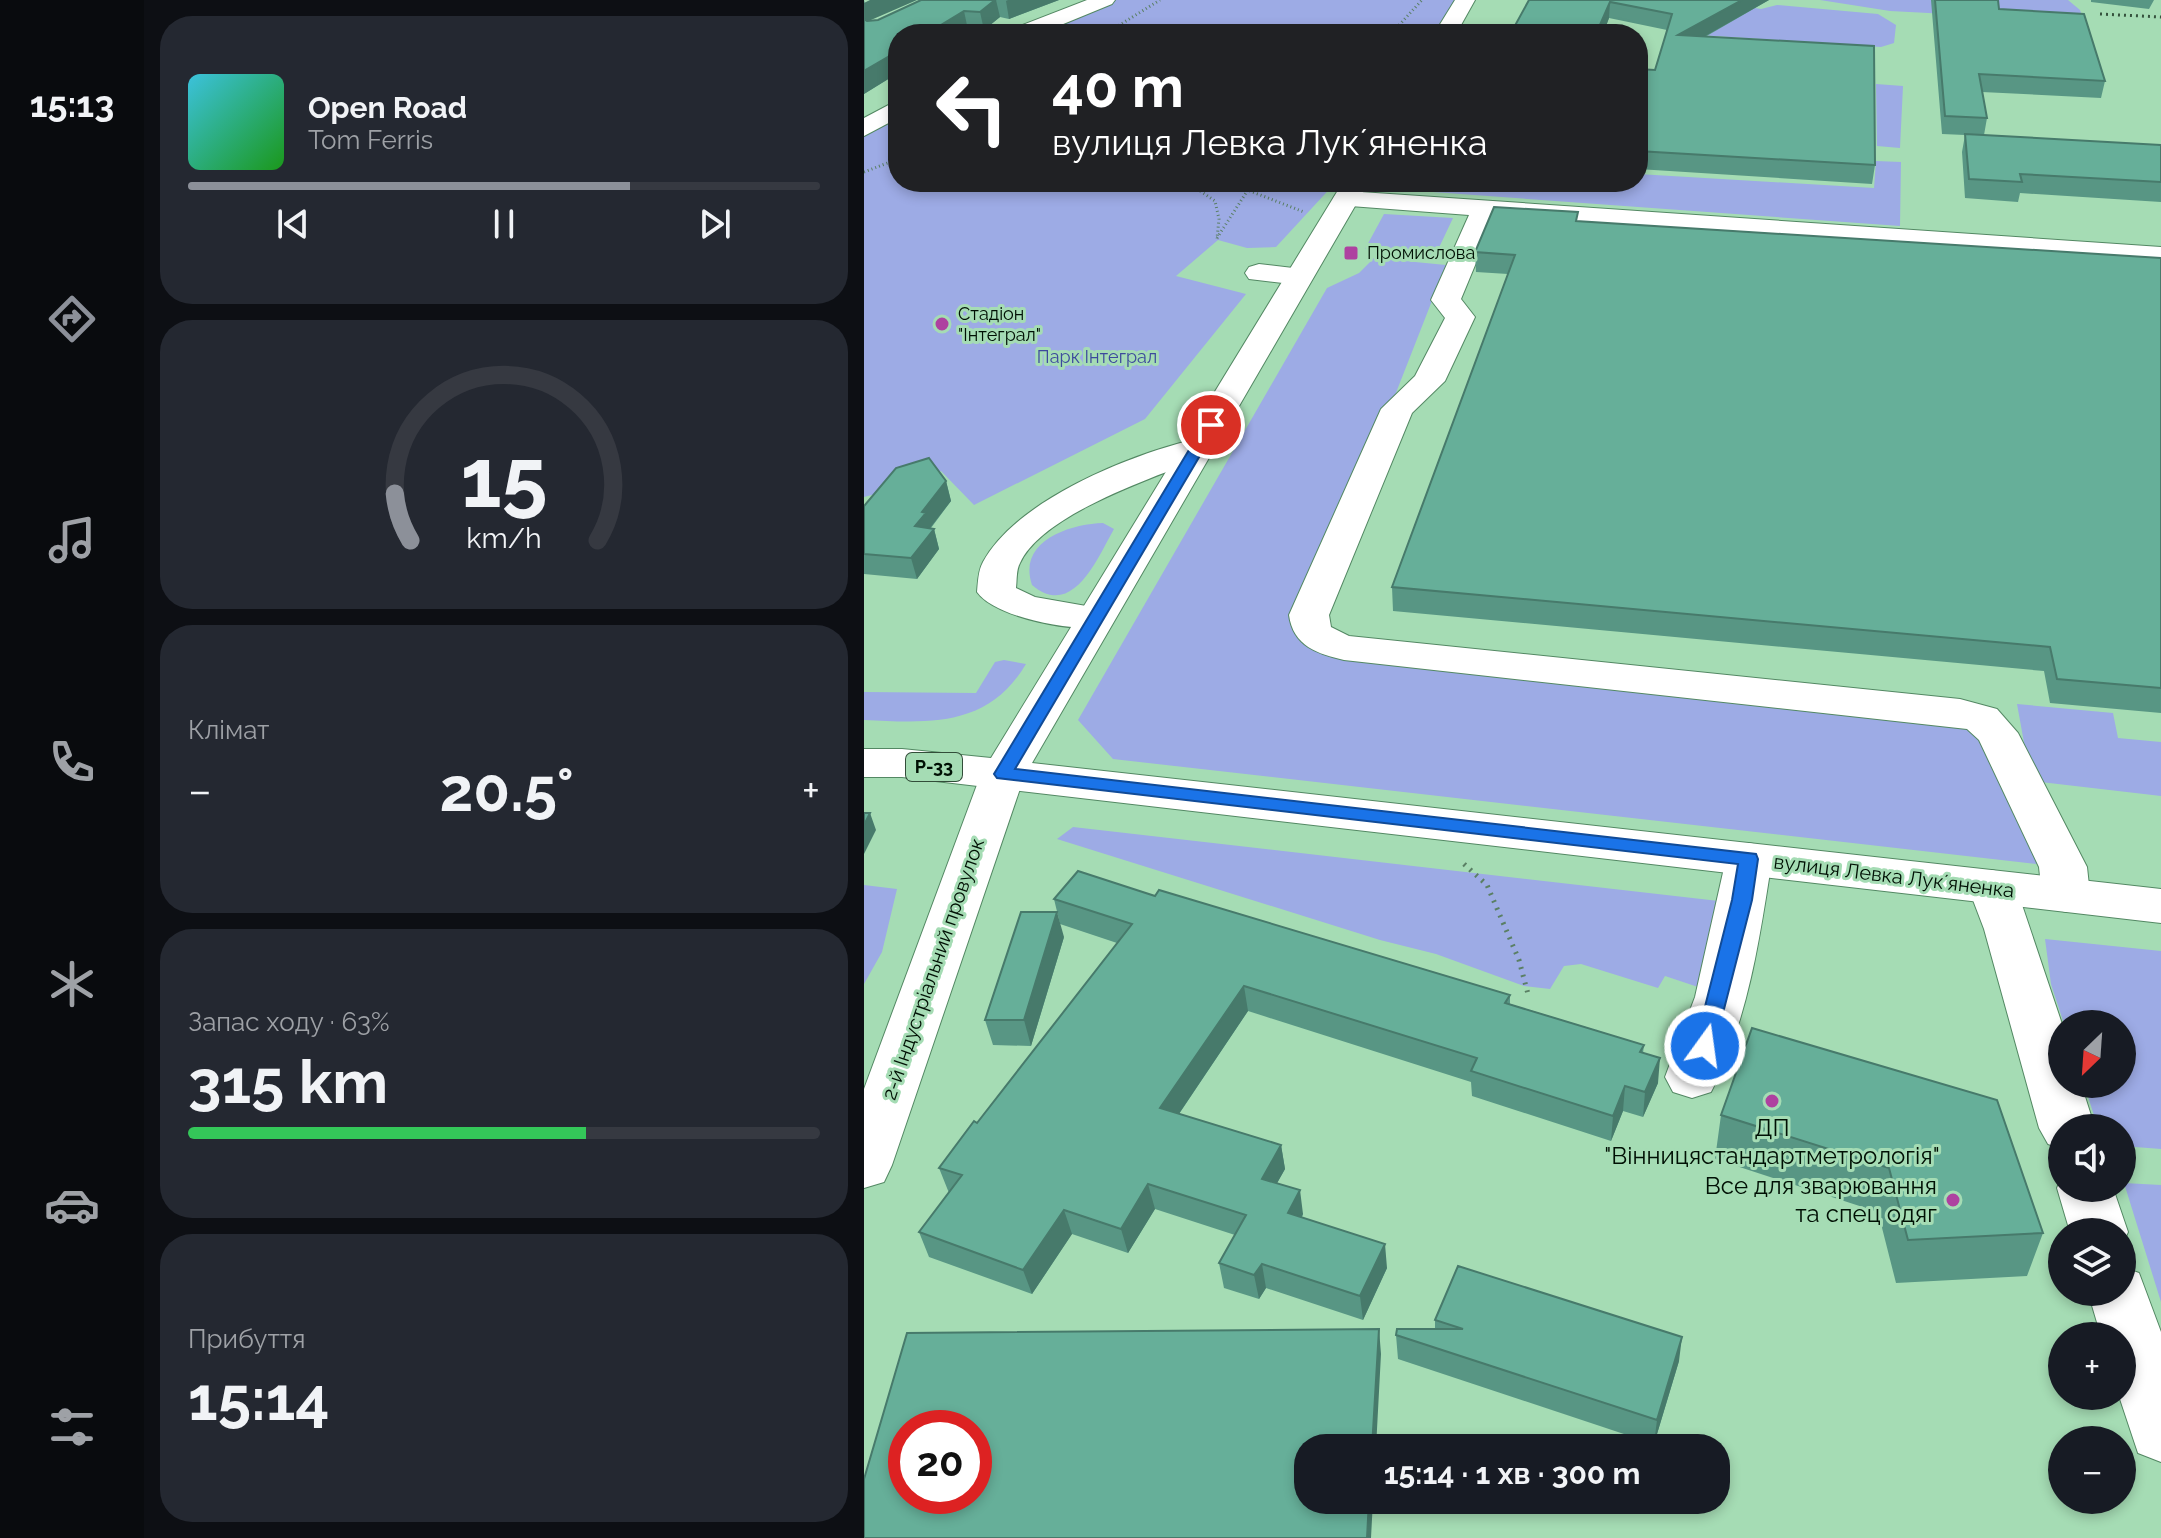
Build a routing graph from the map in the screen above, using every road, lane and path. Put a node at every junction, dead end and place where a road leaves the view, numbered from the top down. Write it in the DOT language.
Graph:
graph roads {
  1 [pos="1105,0"];
  2 [pos="1160,0"];
  3 [pos="1422,0"];
  4 [pos="1465,0"];
  5 [pos="1043,4"];
  6 [pos="1081,9"];
  7 [pos="1044,24"];
  8 [pos="1121,24"];
  9 [pos="1400,24"];
  10 [pos="1451,24"];
  11 [pos="888,104"];
  12 [pos="864,129"];
  13 [pos="888,165"];
  14 [pos="864,172"];
  15 [pos="1202,192"];
  16 [pos="1247,192"];
  17 [pos="1350,192"];
  18 [pos="1365,192"];
  19 [pos="1485,209"];
  20 [pos="2161,255"];
  21 [pos="1259,273"];
  22 [pos="1300,276"];
  23 [pos="1196,449"];
  24 [pos="1095,618"];
  25 [pos="864,763"];
  26 [pos="1003,774"];
  27 [pos="1749,859"];
  28 [pos="1464,864"];
  29 [pos="1992,887"];
  30 [pos="2066,895"];
  31 [pos="2161,906"];
  32 [pos="1528,994"];
  33 [pos="1692,1077"];
  34 [pos="2063,1114"];
  35 [pos="864,1165"];
  36 [pos="2122,1306"];
  37 [pos="2161,1431"];
  1 -- 6 [label="main road"];
  2 -- 8 [label="path"];
  3 -- 9 [label="path"];
  4 -- 10 [label="main road"];
  5 -- 6 [label="main road"];
  6 -- 7 [label="main road"];
  11 -- 12 [label="main road"];
  13 -- 14 [label="path"];
  15 -- 16 [label="path"];
  17 -- 22 [label="main road, 2-й Індустріальний провулок"];
  18 -- 19 [label="main road"];
  19 -- 20 [label="main road"];
  19 -- 30 [label="main road"];
  21 -- 22 [label="main road"];
  22 -- 23 [label="main road, 2-й Індустріальний провулок"];
  23 -- 24 [label="main road, 2-й Індустріальний провулок"];
  23 -- 24 [label="main road"];
  24 -- 26 [label="main road, 2-й Індустріальний провулок"];
  25 -- 26 [label="main road, вулиця Левка Лукʼяненка / Р-33"];
  26 -- 27 [label="main road, вулиця Левка Лукʼяненка"];
  26 -- 35 [label="main road, 2-й Індустріальний провулок"];
  27 -- 29 [label="main road, вулиця Левка Лукʼяненка"];
  27 -- 33 [label="main road"];
  28 -- 32 [label="path"];
  29 -- 30 [label="main road, вулиця Левка Лукʼяненка"];
  29 -- 34 [label="main road"];
  30 -- 31 [label="main road, вулиця Левка Лукʼяненка"];
  36 -- 37 [label="main road"];
}
